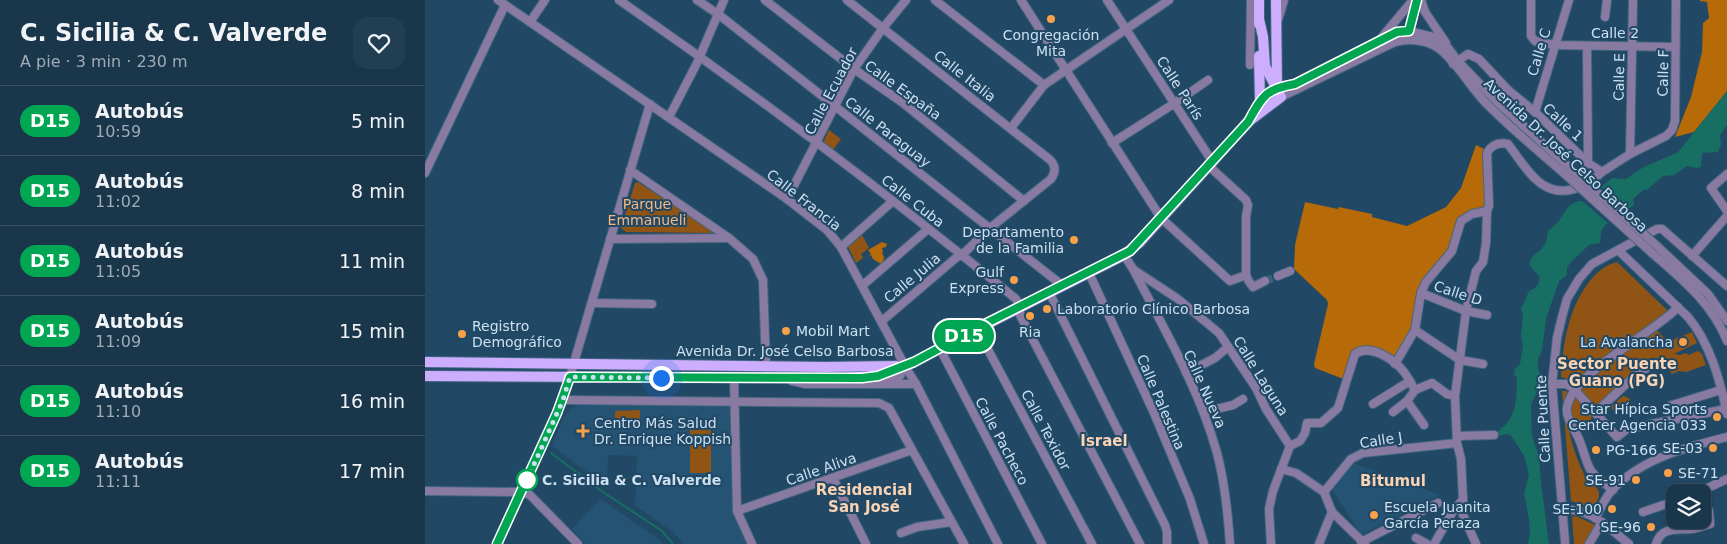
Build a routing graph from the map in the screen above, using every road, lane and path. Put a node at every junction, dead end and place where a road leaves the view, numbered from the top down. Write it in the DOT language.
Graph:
graph roads {
  1 [pos="545,0"];
  2 [pos="619,0"];
  3 [pos="697,0"];
  4 [pos="724,0"];
  5 [pos="765,0"];
  6 [pos="847,0"];
  7 [pos="906,0"];
  8 [pos="935,0"];
  9 [pos="1021,0"];
  10 [pos="1107,0"];
  11 [pos="1169,0"];
  12 [pos="1251,0"];
  13 [pos="1259,0"];
  14 [pos="1276,0"];
  15 [pos="1284,0"];
  16 [pos="1413,0"];
  17 [pos="1417,0"];
  18 [pos="1421,0"];
  19 [pos="1531,0"];
  20 [pos="1569,0"];
  21 [pos="1607,0"];
  22 [pos="1633,0"];
  23 [pos="1676,0"];
  24 [pos="501,2"];
  25 [pos="718,14"];
  26 [pos="1605,17"];
  27 [pos="1255,19"];
  28 [pos="530,22"];
  29 [pos="883,28"];
  30 [pos="1276,29"];
  31 [pos="1127,30"];
  32 [pos="1408,35"];
  33 [pos="1379,41"];
  34 [pos="1554,45"];
  35 [pos="1587,46"];
  36 [pos="1632,46"];
  37 [pos="1675,47"];
  38 [pos="1449,49"];
  39 [pos="700,56"];
  40 [pos="1455,62"];
  41 [pos="1249,65"];
  42 [pos="854,70"];
  43 [pos="1065,71"];
  44 [pos="1208,80"];
  45 [pos="1044,85"];
  46 [pos="1277,87"];
  47 [pos="1281,97"];
  48 [pos="1260,101"];
  49 [pos="1175,103"];
  50 [pos="650,104"];
  51 [pos="836,107"];
  52 [pos="1535,112"];
  53 [pos="669,118"];
  54 [pos="1248,122"];
  55 [pos="1011,128"];
  56 [pos="1112,143"];
  57 [pos="817,144"];
  58 [pos="1631,154"];
  59 [pos="1211,161"];
  60 [pos="1589,163"];
  61 [pos="630,170"];
  62 [pos="1602,172"];
  63 [pos="425,173"];
  64 [pos="1727,174"];
  65 [pos="1051,179"];
  66 [pos="787,199"];
  67 [pos="893,201"];
  68 [pos="1025,201"];
  69 [pos="1487,211"];
  70 [pos="1727,211"];
  71 [pos="1727,216"];
  72 [pos="1161,218"];
  73 [pos="990,228"];
  74 [pos="928,229"];
  75 [pos="729,238"];
  76 [pos="610,239"];
  77 [pos="841,246"];
  78 [pos="1655,249"];
  79 [pos="1618,250"];
  80 [pos="962,255"];
  81 [pos="1123,255"];
  82 [pos="1692,256"];
  83 [pos="1133,269"];
  84 [pos="1290,271"];
  85 [pos="1089,273"];
  86 [pos="1247,275"];
  87 [pos="1278,276"];
  88 [pos="1265,281"];
  89 [pos="863,285"];
  90 [pos="1063,286"];
  91 [pos="1727,286"];
  92 [pos="1049,292"];
  93 [pos="1421,293"];
  94 [pos="591,303"];
  95 [pos="652,304"];
  96 [pos="1020,307"];
  97 [pos="1677,307"];
  98 [pos="1465,312"];
  99 [pos="1487,315"];
  100 [pos="882,321"];
  101 [pos="1727,321"];
  102 [pos="977,328"];
  103 [pos="1415,330"];
  104 [pos="1727,341"];
  105 [pos="1228,347"];
  106 [pos="940,349"];
  107 [pos="1460,360"];
  108 [pos="425,362"];
  109 [pos="574,363"];
  110 [pos="1654,363"];
  111 [pos="1395,364"];
  112 [pos="1483,364"];
  113 [pos="766,366"];
  114 [pos="905,366"];
  115 [pos="1186,373"];
  116 [pos="425,376"];
  117 [pos="570,377"];
  118 [pos="734,378"];
  119 [pos="782,378"];
  120 [pos="1409,380"];
  121 [pos="878,384"];
  122 [pos="916,384"];
  123 [pos="1552,384"];
  124 [pos="1415,390"];
  125 [pos="1575,390"];
  126 [pos="1721,390"];
  127 [pos="1455,396"];
  128 [pos="1243,399"];
  129 [pos="563,400"];
  130 [pos="735,401"];
  131 [pos="1407,401"];
  132 [pos="1373,404"];
  133 [pos="1669,406"];
  134 [pos="1204,412"];
  135 [pos="1393,412"];
  136 [pos="1595,412"];
  137 [pos="1727,412"];
  138 [pos="1424,425"];
  139 [pos="1494,435"];
  140 [pos="1727,437"];
  141 [pos="1457,440"];
  142 [pos="1290,446"];
  143 [pos="912,450"];
  144 [pos="1281,468"];
  145 [pos="833,478"];
  146 [pos="1727,479"];
  147 [pos="1711,486"];
  148 [pos="1613,490"];
  149 [pos="425,491"];
  150 [pos="521,492"];
  151 [pos="1324,492"];
  152 [pos="1463,498"];
  153 [pos="1438,503"];
  154 [pos="1666,504"];
  155 [pos="1561,510"];
  156 [pos="737,511"];
  157 [pos="1331,512"];
  158 [pos="1643,512"];
  159 [pos="1599,520"];
  160 [pos="951,522"];
  161 [pos="1691,529"];
  162 [pos="901,533"];
  163 [pos="1416,538"];
  164 [pos="1565,542"];
  165 [pos="1363,543"];
  166 [pos="497,544"];
  167 [pos="578,544"];
  168 [pos="753,544"];
  169 [pos="866,544"];
  170 [pos="964,544"];
  171 [pos="998,544"];
  172 [pos="1042,544"];
  173 [pos="1092,544"];
  174 [pos="1140,544"];
  175 [pos="1167,544"];
  176 [pos="1205,544"];
  177 [pos="1231,544"];
  178 [pos="1271,544"];
  179 [pos="1319,544"];
  180 [pos="1427,544"];
  181 [pos="1434,544"];
  182 [pos="1476,544"];
  183 [pos="1589,544"];
  184 [pos="1629,544"];
  185 [pos="1655,544"];
  1 -- 28 [label="street"];
  2 -- 39 [label="street, Calle Cuba"];
  3 -- 25 [label="street, Calle Paraguay"];
  4 -- 25 [label="street"];
  5 -- 42 [label="street, Calle España"];
  6 -- 29 [label="street, Calle Italia"];
  7 -- 29 [label="street, Calle Ecuador"];
  8 -- 45 [label="street"];
  9 -- 43 [label="street"];
  10 -- 31 [label="street, Calle París"];
  11 -- 31 [label="street"];
  12 -- 27 [label="street"];
  13 -- 27 [label="main road"];
  14 -- 30 [label="main road"];
  15 -- 30 [label="street"];
  16 -- 33 [label="street"];
  17 -- 32 [label="street"];
  18 -- 38 [label="street"];
  19 -- 34 [label="street, Calle 2"];
  20 -- 34 [label="street, Calle C"];
  21 -- 26 [label="street"];
  22 -- 36 [label="street, Calle E"];
  23 -- 37 [label="street, Calle F"];
  24 -- 28 [label="street, Calle Francia"];
  24 -- 63 [label="street"];
  25 -- 39 [label="street"];
  25 -- 51 [label="street, Calle Paraguay"];
  27 -- 41 [label="street"];
  27 -- 46 [label="main road"];
  27 -- 48 [label="main road"];
  28 -- 50 [label="street, Calle Francia"];
  29 -- 42 [label="street, Calle Ecuador"];
  29 -- 55 [label="street, Calle Italia"];
  30 -- 46 [label="main road"];
  31 -- 43 [label="street"];
  31 -- 49 [label="street, Calle París"];
  32 -- 33 [label="street, Avenida Dr. José Celso Barbosa"];
  32 -- 38 [label="street, Avenida Dr. José Celso Barbosa"];
  32 -- 40 [label="street, Avenida Dr. José Celso Barbosa"];
  32 -- 47 [label="street, Avenida Dr. José Celso Barbosa"];
  33 -- 46 [label="street, Avenida Dr. José Celso Barbosa"];
  34 -- 35 [label="street, Calle 2"];
  34 -- 52 [label="street, Calle C"];
  35 -- 36 [label="street, Calle 2"];
  35 -- 60 [label="street"];
  36 -- 37 [label="street, Calle 2"];
  36 -- 58 [label="street, Calle E"];
  37 -- 58 [label="street, Calle F"];
  38 -- 40 [label="street, Avenida Dr. José Celso Barbosa"];
  39 -- 53 [label="street"];
  39 -- 57 [label="street, Calle Cuba"];
  40 -- 52 [label="street, Calle 1"];
  40 -- 78 [label="street, Avenida Dr. José Celso Barbosa, bridge"];
  42 -- 51 [label="street, Calle Ecuador"];
  42 -- 68 [label="street, Calle España"];
  43 -- 45 [label="street"];
  43 -- 56 [label="street"];
  44 -- 49 [label="street"];
  45 -- 55 [label="street"];
  46 -- 47 [label="main road"];
  46 -- 48 [label="main road, Avenida Dr. José Celso Barbosa"];
  47 -- 54 [label="main road, Avenida Dr. José Celso Barbosa"];
  48 -- 54 [label="main road, Avenida Dr. José Celso Barbosa"];
  49 -- 56 [label="street"];
  49 -- 59 [label="street, Calle París"];
  50 -- 53 [label="street, Calle Francia"];
  50 -- 61 [label="street"];
  51 -- 57 [label="street, Calle Ecuador"];
  51 -- 73 [label="street, Calle Paraguay"];
  52 -- 60 [label="street, Calle 1"];
  53 -- 66 [label="street, Calle Francia"];
  54 -- 59 [label="main road, Avenida Dr. José Celso Barbosa"];
  55 -- 65 [label="street, Calle Italia"];
  56 -- 72 [label="street"];
  57 -- 66 [label="street, Calle Ecuador"];
  57 -- 67 [label="street, Calle Cuba"];
  58 -- 62 [label="street"];
  59 -- 72 [label="main road, Avenida Dr. José Celso Barbosa"];
  59 -- 86 [label="street, Calle París"];
  60 -- 62 [label="street, Calle 1"];
  61 -- 75 [label="street"];
  61 -- 76 [label="street"];
  62 -- 69 [label="street"];
  64 -- 70 [label="street"];
  65 -- 68 [label="street, Calle Julia"];
  66 -- 77 [label="street, Calle Francia"];
  67 -- 74 [label="street, Calle Cuba"];
  67 -- 77 [label="street"];
  68 -- 73 [label="street, Calle Julia"];
  69 -- 93 [label="street"];
  69 -- 98 [label="street"];
  71 -- 82 [label="street"];
  72 -- 81 [label="main road, Avenida Dr. José Celso Barbosa"];
  72 -- 86 [label="street"];
  73 -- 80 [label="street, Calle Julia"];
  73 -- 90 [label="street, Calle Paraguay"];
  74 -- 80 [label="street, Calle Cuba"];
  74 -- 89 [label="street"];
  75 -- 76 [label="street"];
  75 -- 113 [label="street"];
  76 -- 94 [label="street"];
  77 -- 89 [label="street, Calle Francia"];
  78 -- 101 [label="street, Avenida Dr. José Celso Barbosa"];
  78 -- 104 [label="street, Avenida Dr. José Celso Barbosa"];
  79 -- 82 [label="street, Calle Puente"];
  79 -- 97 [label="street"];
  79 -- 123 [label="street, Calle Puente"];
  80 -- 96 [label="street, Calle Cuba"];
  80 -- 100 [label="street, Calle Julia"];
  81 -- 83 [label="street, Calle Nueva"];
  81 -- 85 [label="main road, Avenida Dr. José Celso Barbosa"];
  82 -- 91 [label="street"];
  83 -- 105 [label="street, Calle Laguna"];
  83 -- 115 [label="street, Calle Nueva"];
  84 -- 87 [label="street"];
  85 -- 90 [label="main road, Avenida Dr. José Celso Barbosa"];
  85 -- 176 [label="street, Calle Palestina"];
  86 -- 88 [label="street"];
  89 -- 100 [label="street, Calle Francia"];
  90 -- 92 [label="main road, Avenida Dr. José Celso Barbosa"];
  92 -- 96 [label="main road, Avenida Dr. José Celso Barbosa"];
  92 -- 175 [label="street"];
  93 -- 98 [label="street, Calle D"];
  93 -- 103 [label="street"];
  94 -- 95 [label="street"];
  94 -- 109 [label="street"];
  96 -- 102 [label="main road, Avenida Dr. José Celso Barbosa"];
  96 -- 174 [label="street, Calle Cuba"];
  97 -- 125 [label="street"];
  97 -- 126 [label="street"];
  98 -- 99 [label="street, Calle D"];
  98 -- 107 [label="street"];
  100 -- 114 [label="street, Calle Francia"];
  102 -- 106 [label="main road, Avenida Dr. José Celso Barbosa"];
  102 -- 173 [label="street, Calle Texidor"];
  103 -- 107 [label="street"];
  103 -- 111 [label="street"];
  105 -- 115 [label="street"];
  105 -- 142 [label="street, Calle Laguna"];
  106 -- 114 [label="main road, Avenida Dr. José Celso Barbosa"];
  106 -- 172 [label="street, Calle Pacheco"];
  107 -- 112 [label="street"];
  107 -- 127 [label="street"];
  108 -- 109 [label="main road, Avenida Dr. José Celso Barbosa"];
  109 -- 113 [label="main road, Avenida Dr. José Celso Barbosa"];
  109 -- 117 [label="street"];
  110 -- 136 [label="street"];
  111 -- 120 [label="street"];
  111 -- 142 [label="street"];
  113 -- 114 [label="main road, Avenida Dr. José Celso Barbosa"];
  114 -- 119 [label="main road, Avenida Dr. José Celso Barbosa"];
  114 -- 121 [label="street"];
  114 -- 122 [label="street, Calle Francia"];
  115 -- 134 [label="street, Calle Nueva"];
  116 -- 117 [label="main road, Avenida Dr. José Celso Barbosa"];
  117 -- 118 [label="main road, Avenida Dr. José Celso Barbosa"];
  117 -- 129 [label="street"];
  118 -- 119 [label="main road, Avenida Dr. José Celso Barbosa"];
  118 -- 130 [label="street"];
  119 -- 121 [label="street"];
  120 -- 124 [label="street"];
  120 -- 132 [label="street"];
  121 -- 122 [label="street"];
  122 -- 171 [label="street, Calle Francia"];
  123 -- 125 [label="street"];
  123 -- 155 [label="street, Calle Puente"];
  124 -- 127 [label="street"];
  124 -- 131 [label="street"];
  125 -- 136 [label="street"];
  125 -- 148 [label="street"];
  126 -- 133 [label="street"];
  126 -- 137 [label="street"];
  127 -- 141 [label="street"];
  128 -- 134 [label="street"];
  129 -- 130 [label="street"];
  129 -- 150 [label="street"];
  130 -- 143 [label="street"];
  130 -- 156 [label="street"];
  131 -- 135 [label="street"];
  131 -- 138 [label="street"];
  134 -- 177 [label="street, Calle Nueva"];
  136 -- 137 [label="street"];
  139 -- 141 [label="street, Calle J"];
  140 -- 148 [label="street"];
  141 -- 151 [label="street, Calle J"];
  141 -- 152 [label="street"];
  142 -- 144 [label="street"];
  143 -- 145 [label="street, Calle Aliva"];
  143 -- 160 [label="street"];
  144 -- 151 [label="street"];
  144 -- 178 [label="street"];
  145 -- 156 [label="street, Calle Aliva"];
  145 -- 169 [label="street"];
  146 -- 147 [label="street"];
  148 -- 159 [label="street"];
  149 -- 150 [label="street"];
  150 -- 166 [label="street"];
  150 -- 167 [label="street"];
  151 -- 157 [label="street"];
  152 -- 181 [label="street"];
  152 -- 182 [label="street"];
  153 -- 165 [label="street"];
  154 -- 158 [label="street"];
  155 -- 159 [label="street"];
  155 -- 164 [label="street, Calle Puente"];
  156 -- 168 [label="street"];
  157 -- 165 [label="street"];
  157 -- 179 [label="street"];
  159 -- 183 [label="street"];
  159 -- 184 [label="street"];
  160 -- 162 [label="street"];
  160 -- 170 [label="street"];
  161 -- 185 [label="street"];
  163 -- 180 [label="street"];
}
